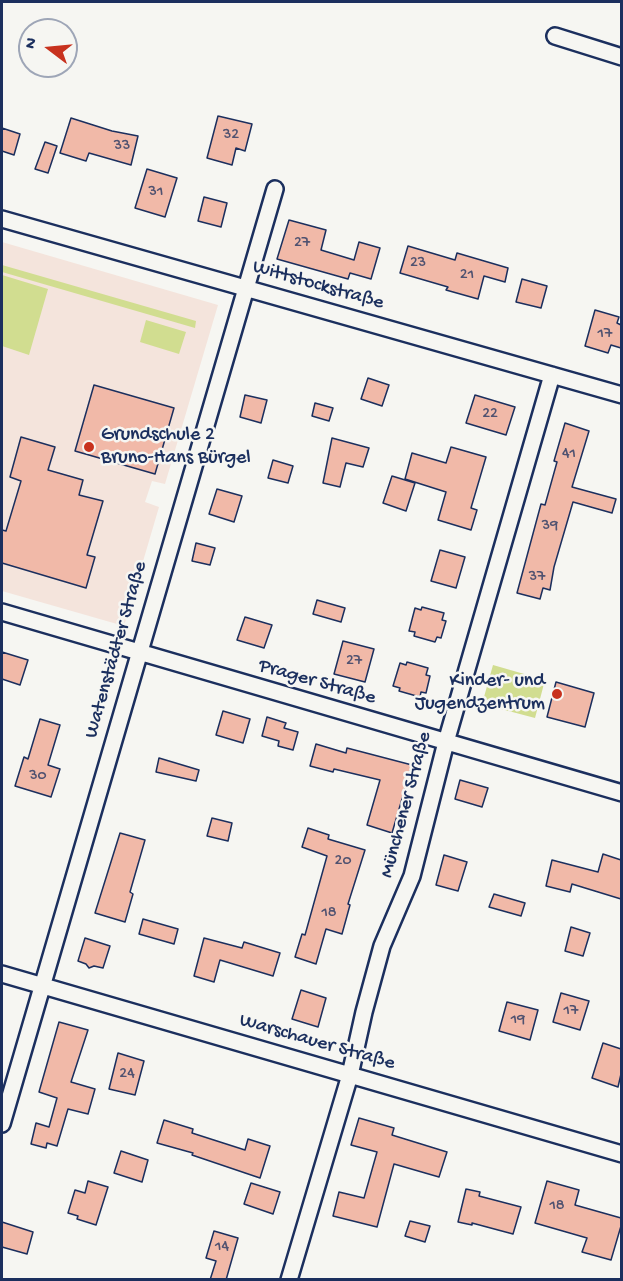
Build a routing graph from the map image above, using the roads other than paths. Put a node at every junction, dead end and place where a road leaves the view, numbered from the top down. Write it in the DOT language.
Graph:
graph roads {
  1 [pos="555,36"];
  2 [pos="621,57"];
  3 [pos="274,189"];
  4 [pos="2,219"];
  5 [pos="246,287"];
  6 [pos="552,375"];
  7 [pos="621,395"];
  8 [pos="2,612"];
  9 [pos="139,652"];
  10 [pos="446,742"];
  11 [pos="621,793"];
  12 [pos="2,974"];
  13 [pos="42,986"];
  14 [pos="351,1075"];
  15 [pos="2,1124"];
  16 [pos="621,1154"];
  17 [pos="289,1280"];
  1 -- 2 [label="street"];
  3 -- 5 [label="street, Watenstädter Straße"];
  4 -- 5 [label="street, Wittstockstraße"];
  5 -- 6 [label="street, Wittstockstraße"];
  5 -- 9 [label="street, Watenstädter Straße"];
  6 -- 7 [label="street, Wittstockstraße"];
  6 -- 10 [label="street, Münchener Straße"];
  8 -- 9 [label="street, Prager Straße"];
  9 -- 10 [label="street, Prager Straße"];
  9 -- 13 [label="street, Watenstädter Straße"];
  10 -- 11 [label="street, Prager Straße"];
  10 -- 14 [label="street, Münchener Straße"];
  12 -- 13 [label="street, Warschauer Straße"];
  13 -- 14 [label="street, Warschauer Straße"];
  13 -- 15 [label="street, Watenstädter Straße"];
  14 -- 16 [label="street, Warschauer Straße"];
  14 -- 17 [label="street, Münchener Straße"];
}
